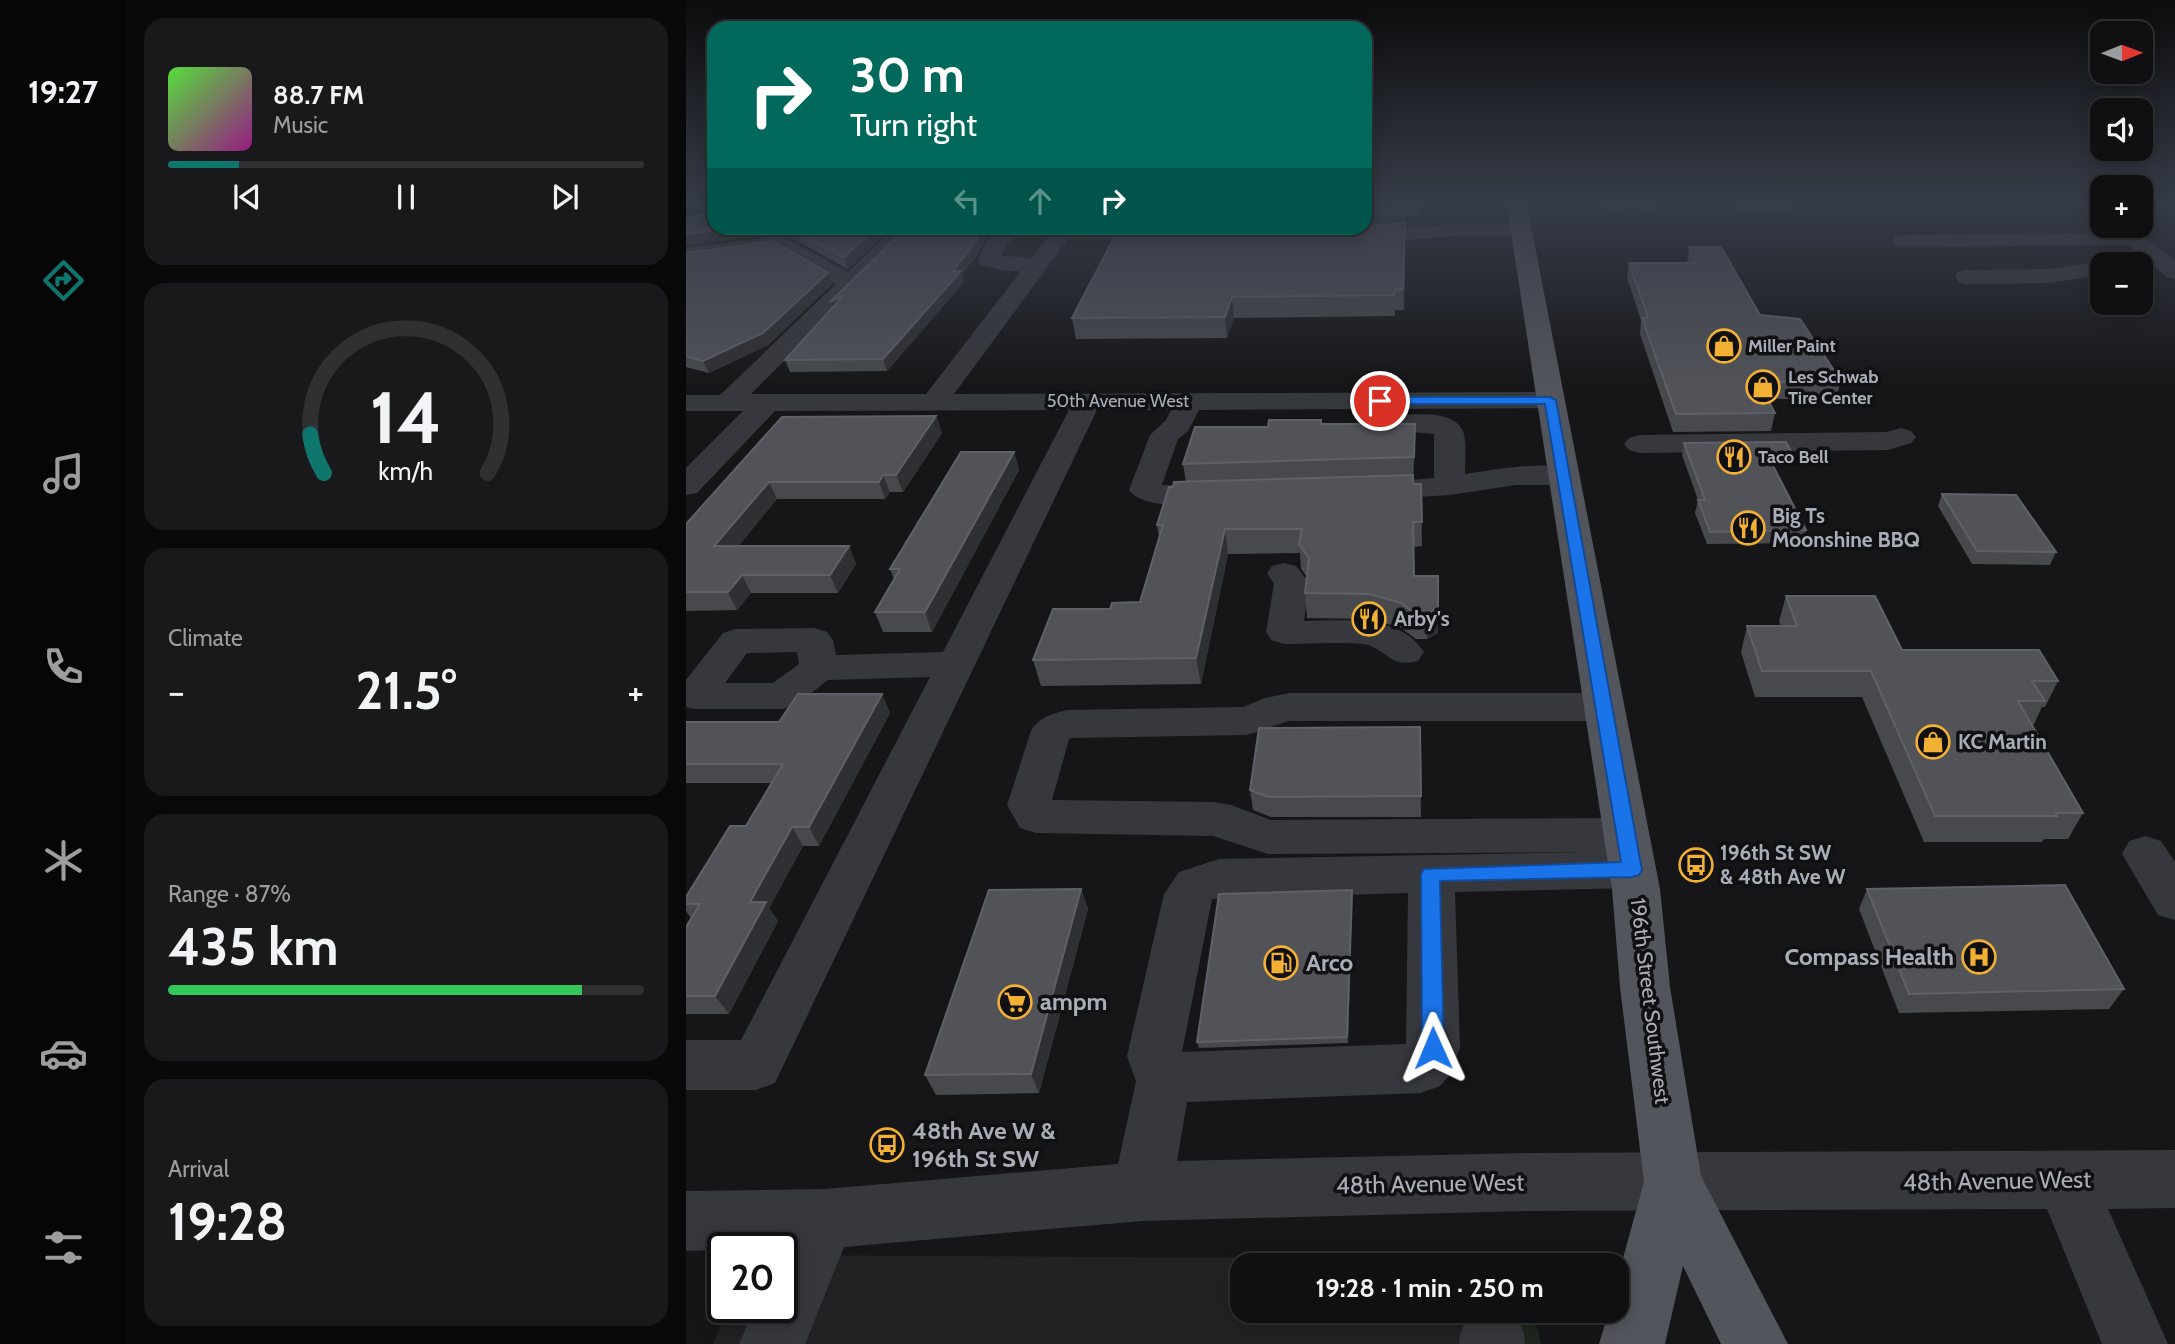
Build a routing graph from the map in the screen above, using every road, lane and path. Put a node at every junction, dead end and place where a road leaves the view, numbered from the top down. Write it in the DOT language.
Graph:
graph roads {
  1 [pos="817,263"];
  2 [pos="869,263"];
  3 [pos="1000,263"];
  4 [pos="1527,263"];
  5 [pos="1039,265"];
  6 [pos="2153,269"];
  7 [pos="2090,270"];
  8 [pos="2172,270"];
  9 [pos="1966,277"];
  10 [pos="849,282"];
  11 [pos="686,381"];
  12 [pos="760,391"];
  13 [pos="1550,400"];
  14 [pos="934,402"];
  15 [pos="1087,402"];
  16 [pos="686,403"];
  17 [pos="1184,413"];
  18 [pos="1901,438"];
  19 [pos="1639,443"];
  20 [pos="1563,476"];
  21 [pos="686,485"];
  22 [pos="1450,486"];
  23 [pos="1336,492"];
  24 [pos="1240,493"];
  25 [pos="1284,573"];
  26 [pos="1405,652"];
  27 [pos="958,664"];
  28 [pos="819,668"];
  29 [pos="1604,707"];
  30 [pos="1629,853"];
  31 [pos="2145,854"];
  32 [pos="1430,874"];
  33 [pos="2175,901"];
  34 [pos="686,1065"];
  35 [pos="1164,1078"];
  36 [pos="2175,1179"];
  37 [pos="2065,1180"];
  38 [pos="1673,1182"];
  39 [pos="1142,1191"];
  40 [pos="825,1219"];
  41 [pos="686,1221"];
  42 [pos="772,1344"];
  43 [pos="1632,1344"];
  44 [pos="1755,1344"];
  45 [pos="2135,1344"];
  1 -- 10 [label="street"];
  2 -- 10 [label="street"];
  3 -- 5 [label="street"];
  4 -- 13 [label="main road, 196th Street Southwest"];
  5 -- 14 [label="street"];
  6 -- 8 [label="street"];
  7 -- 9 [label="street"];
  10 -- 12 [label="street"];
  11 -- 12 [label="street"];
  12 -- 14 [label="street, 50th Avenue West"];
  12 -- 16 [label="street, 50th Avenue West"];
  12 -- 21 [label="street"];
  13 -- 17 [label="street, 50th Avenue West"];
  13 -- 20 [label="main road, 196th Street Southwest"];
  14 -- 15 [label="street, 50th Avenue West"];
  15 -- 17 [label="street, 50th Avenue West"];
  15 -- 27 [label="street"];
  17 -- 22 [label="street"];
  17 -- 24 [label="street"];
  18 -- 19 [label="street"];
  20 -- 22 [label="street"];
  20 -- 29 [label="main road, 196th Street Southwest"];
  22 -- 23 [label="street"];
  25 -- 26 [label="street"];
  27 -- 28 [label="street"];
  27 -- 34 [label="street"];
  29 -- 30 [label="main road, 196th Street Southwest"];
  29 -- 30 [label="street"];
  30 -- 32 [label="street"];
  30 -- 38 [label="main road, 196th Street Southwest"];
  31 -- 33 [label="street"];
  32 -- 35 [label="street"];
  32 -- 35 [label="street"];
  35 -- 39 [label="street"];
  36 -- 37 [label="street, 48th Avenue West"];
  37 -- 38 [label="street, 48th Avenue West"];
  37 -- 45 [label="street"];
  38 -- 39 [label="street, 48th Avenue West"];
  38 -- 43 [label="main road, 196th Street Southwest"];
  38 -- 44 [label="main road, 196th Street Southwest"];
  39 -- 40 [label="street, 48th Avenue West"];
  40 -- 41 [label="street, 48th Avenue West"];
  40 -- 42 [label="street"];
}
